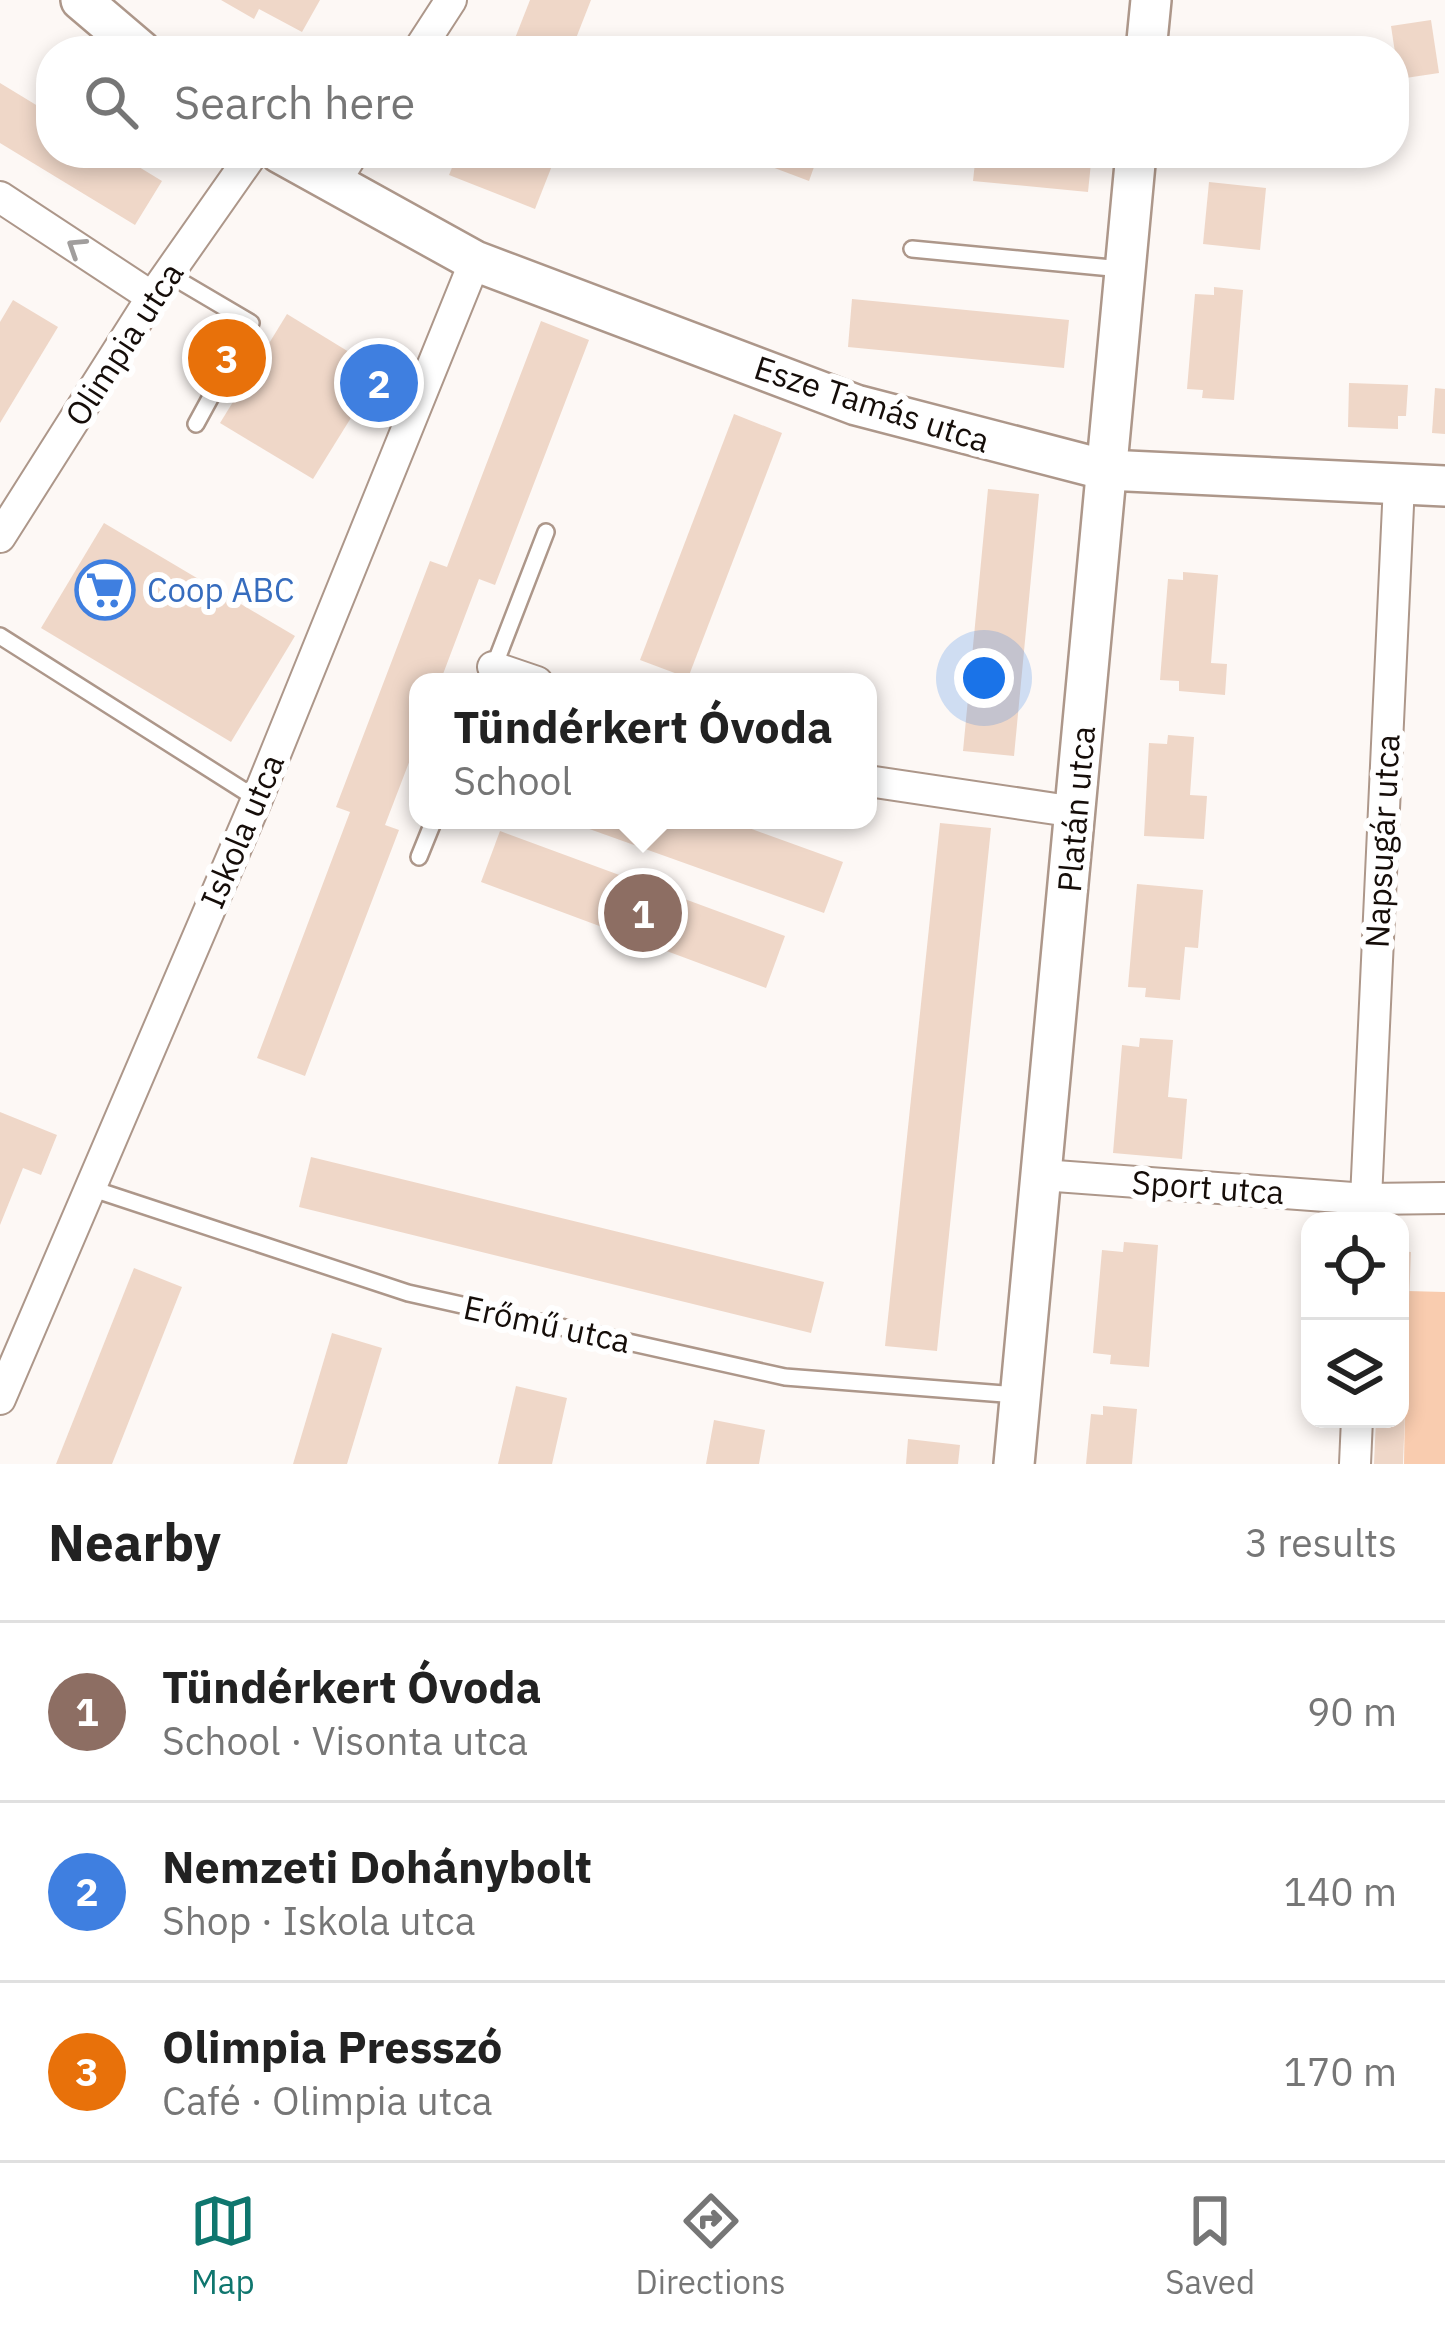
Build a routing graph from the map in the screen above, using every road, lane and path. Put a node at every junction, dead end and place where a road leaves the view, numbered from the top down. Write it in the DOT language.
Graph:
graph roads {
  1 [pos="80,0"];
  2 [pos="451,0"];
  3 [pos="1153,0"];
  4 [pos="123,36"];
  5 [pos="428,36"];
  6 [pos="1148,36"];
  7 [pos="243,168"];
  8 [pos="1134,168"];
  9 [pos="343,169"];
  10 [pos="0,197"];
  11 [pos="912,249"];
  12 [pos="476,261"];
  13 [pos="1124,269"];
  14 [pos="160,286"];
  15 [pos="196,424"];
  16 [pos="1106,470"];
  17 [pos="1399,484"];
  18 [pos="1445,486"];
  19 [pos="546,532"];
  20 [pos="0,537"];
  21 [pos="0,636"];
  22 [pos="490,673"];
  23 [pos="877,783"];
  24 [pos="257,799"];
  25 [pos="1076,812"];
  26 [pos="430,829"];
  27 [pos="419,857"];
  28 [pos="1042,1175"];
  29 [pos="87,1187"];
  30 [pos="1445,1198"];
  31 [pos="1366,1199"];
  32 [pos="1021,1396"];
  33 [pos="0,1399"];
  34 [pos="1357,1428"];
  35 [pos="1014,1464"];
  36 [pos="1355,1464"];
  1 -- 4 [label="street"];
  2 -- 5 [label="street"];
  3 -- 6 [label="street"];
  7 -- 14 [label="street, Olimpia utca"];
  8 -- 13 [label="street, Platán utca"];
  9 -- 12 [label="street, Esze Tamás utca"];
  14 -- 10 [label="street, one-way"];
  11 -- 13 [label="lane"];
  12 -- 16 [label="street, Esze Tamás utca"];
  12 -- 24 [label="street, Iskola utca"];
  13 -- 16 [label="street, Platán utca"];
  14 -- 15 [label="lane"];
  14 -- 20 [label="street, Olimpia utca"];
  16 -- 17 [label="street, Esze Tamás utca"];
  16 -- 25 [label="street, Platán utca"];
  17 -- 18 [label="street, Esze Tamás utca"];
  17 -- 31 [label="street, Napsugár utca"];
  19 -- 22 [label="lane"];
  21 -- 24 [label="lane"];
  23 -- 25 [label="street"];
  24 -- 29 [label="street, Iskola utca"];
  25 -- 28 [label="street, Platán utca"];
  26 -- 27 [label="lane"];
  28 -- 31 [label="street, Sport utca"];
  28 -- 32 [label="street, Platán utca"];
  29 -- 32 [label="lane, Erőmű utca"];
  29 -- 33 [label="street, Iskola utca"];
  30 -- 31 [label="street, Sport utca"];
  32 -- 35 [label="street, Platán utca"];
  34 -- 36 [label="street"];
}
